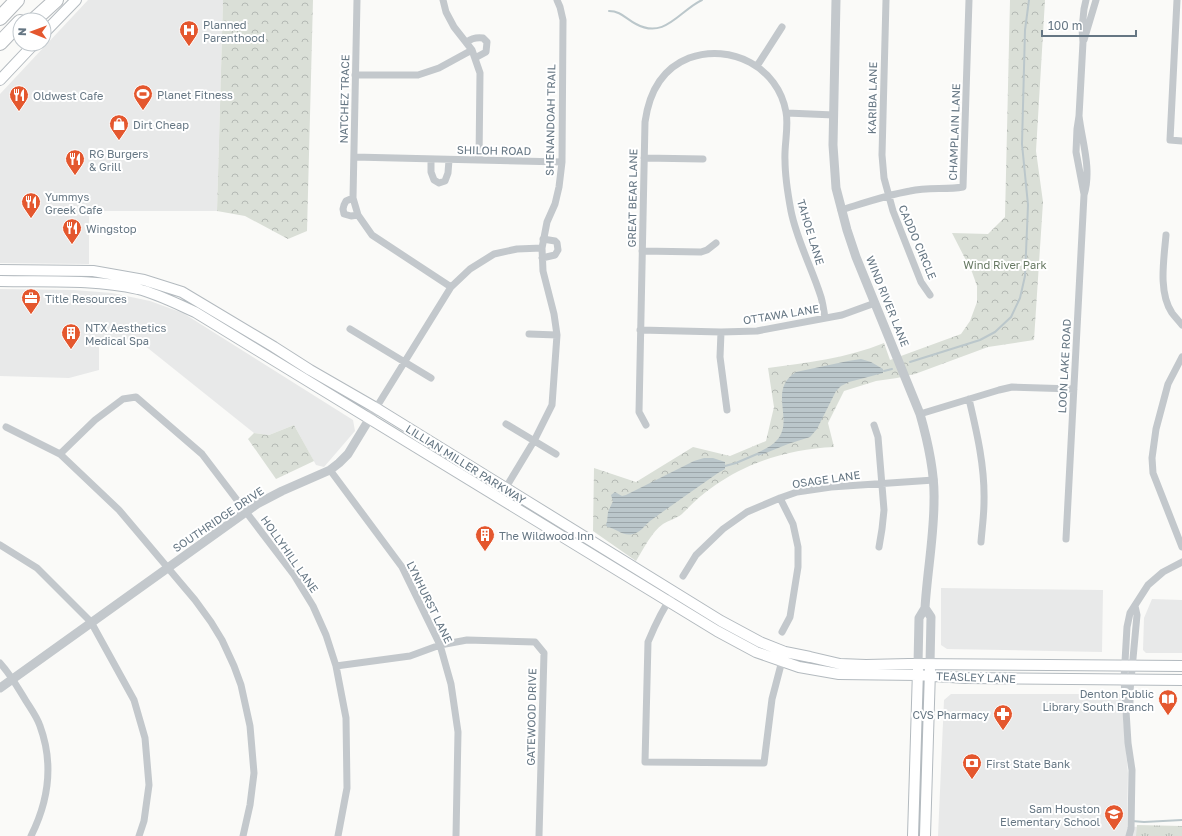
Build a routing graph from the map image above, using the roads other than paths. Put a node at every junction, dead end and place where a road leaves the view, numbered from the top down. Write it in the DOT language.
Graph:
graph roads {
  1 [pos="17,0"];
  2 [pos="41,0"];
  3 [pos="56,0"];
  4 [pos="76,0"];
  5 [pos="357,0"];
  6 [pos="443,0"];
  7 [pos="557,0"];
  8 [pos="836,0"];
  9 [pos="886,0"];
  10 [pos="969,0"];
  11 [pos="1086,0"];
  12 [pos="1096,0"];
  13 [pos="1177,0"];
  14 [pos="30,12"];
  15 [pos="43,12"];
  16 [pos="0,18"];
  17 [pos="52,25"];
  18 [pos="782,27"];
  19 [pos="12,31"];
  20 [pos="12,39"];
  21 [pos="467,42"];
  22 [pos="1083,42"];
  23 [pos="0,44"];
  24 [pos="0,48"];
  25 [pos="472,50"];
  26 [pos="26,52"];
  27 [pos="475,58"];
  28 [pos="757,66"];
  29 [pos="355,75"];
  30 [pos="0,80"];
  31 [pos="787,113"];
  32 [pos="834,115"];
  33 [pos="1182,141"];
  34 [pos="354,157"];
  35 [pos="644,158"];
  36 [pos="703,159"];
  37 [pos="431,160"];
  38 [pos="449,160"];
  39 [pos="478,160"];
  40 [pos="562,162"];
  41 [pos="888,197"];
  42 [pos="353,198"];
  43 [pos="841,210"];
  44 [pos="358,215"];
  45 [pos="1166,235"];
  46 [pos="543,239"];
  47 [pos="716,243"];
  48 [pos="542,248"];
  49 [pos="642,251"];
  50 [pos="542,258"];
  51 [pos="0,270"];
  52 [pos="127,276"];
  53 [pos="0,281"];
  54 [pos="117,286"];
  55 [pos="452,287"];
  56 [pos="930,295"];
  57 [pos="875,303"];
  58 [pos="825,318"];
  59 [pos="1182,325"];
  60 [pos="350,329"];
  61 [pos="640,330"];
  62 [pos="721,332"];
  63 [pos="528,334"];
  64 [pos="255,335"];
  65 [pos="557,335"];
  66 [pos="248,344"];
  67 [pos="1182,357"];
  68 [pos="405,362"];
  69 [pos="431,378"];
  70 [pos="1074,389"];
  71 [pos="969,399"];
  72 [pos="376,408"];
  73 [pos="727,410"];
  74 [pos="920,414"];
  75 [pos="369,419"];
  76 [pos="506,424"];
  77 [pos="874,425"];
  78 [pos="646,426"];
  79 [pos="6,427"];
  80 [pos="534,441"];
  81 [pos="60,454"];
  82 [pos="556,454"];
  83 [pos="330,470"];
  84 [pos="934,480"];
  85 [pos="882,484"];
  86 [pos="505,489"];
  87 [pos="780,498"];
  88 [pos="247,512"];
  89 [pos="1066,538"];
  90 [pos="981,542"];
  91 [pos="0,545"];
  92 [pos="879,547"];
  93 [pos="1182,547"];
  94 [pos="1182,562"];
  95 [pos="168,568"];
  96 [pos="683,576"];
  97 [pos="674,593"];
  98 [pos="668,601"];
  99 [pos="925,608"];
  100 [pos="91,622"];
  101 [pos="782,632"];
  102 [pos="440,645"];
  103 [pos="784,656"];
  104 [pos="0,663"];
  105 [pos="918,664"];
  106 [pos="930,664"];
  107 [pos="336,666"];
  108 [pos="1128,666"];
  109 [pos="1182,666"];
  110 [pos="918,675"];
  111 [pos="929,676"];
  112 [pos="13,678"];
  113 [pos="1128,679"];
  114 [pos="1182,680"];
  115 [pos="0,688"];
  116 [pos="915,793"];
  117 [pos="926,794"];
  118 [pos="31,836"];
  119 [pos="139,836"];
  120 [pos="243,836"];
  121 [pos="338,836"];
  122 [pos="456,836"];
  123 [pos="539,836"];
  124 [pos="914,836"];
  125 [pos="925,836"];
  126 [pos="1129,836"];
  1 -- 16 [label="highway"];
  2 -- 14 [label="highway"];
  3 -- 15 [label="highway"];
  4 -- 17 [label="main road"];
  5 -- 29 [label="street, NATCHEZ TRACE"];
  6 -- 21 [label="street"];
  7 -- 40 [label="street, SHENANDOAH TRAIL"];
  8 -- 32 [label="street, WIND RIVER LANE"];
  9 -- 41 [label="street, KARIBA LANE"];
  10 -- 41 [label="street, CHAMPLAIN LANE"];
  11 -- 22 [label="street, LOON LAKE ROAD"];
  12 -- 22 [label="street, LOON LAKE ROAD"];
  13 -- 33 [label="street"];
  18 -- 28 [label="street"];
  19 -- 23 [label="highway"];
  20 -- 24 [label="highway"];
  21 -- 25 [label="street"];
  21 -- 27 [label="street"];
  22 -- 70 [label="street, LOON LAKE ROAD"];
  25 -- 27 [label="street"];
  25 -- 29 [label="street"];
  26 -- 30 [label="main road"];
  27 -- 39 [label="street"];
  28 -- 31 [label="street, TAHOE LANE"];
  28 -- 35 [label="street, GREAT BEAR LANE"];
  29 -- 34 [label="street, NATCHEZ TRACE"];
  31 -- 32 [label="street"];
  31 -- 58 [label="street, TAHOE LANE"];
  32 -- 43 [label="street, WIND RIVER LANE"];
  34 -- 37 [label="street, SHILOH ROAD"];
  34 -- 42 [label="street, NATCHEZ TRACE"];
  35 -- 36 [label="street"];
  35 -- 49 [label="street, GREAT BEAR LANE"];
  37 -- 38 [label="street, SHILOH ROAD"];
  37 -- 38 [label="street, SHILOH ROAD"];
  38 -- 39 [label="street, SHILOH ROAD"];
  39 -- 40 [label="street, SHILOH ROAD"];
  40 -- 46 [label="street, SHENANDOAH TRAIL"];
  41 -- 43 [label="street, CHAMPLAIN LANE"];
  41 -- 56 [label="street, CADDO CIRCLE"];
  42 -- 44 [label="street, NATCHEZ TRACE"];
  42 -- 44 [label="street"];
  43 -- 57 [label="street, WIND RIVER LANE"];
  44 -- 55 [label="street, NATCHEZ TRACE"];
  45 -- 59 [label="street"];
  46 -- 48 [label="street, SHENANDOAH TRAIL"];
  46 -- 50 [label="street"];
  47 -- 49 [label="street"];
  48 -- 50 [label="street, SHENANDOAH TRAIL"];
  48 -- 55 [label="street, SOUTHRIDGE DRIVE"];
  49 -- 61 [label="street, GREAT BEAR LANE"];
  50 -- 65 [label="street, SHENANDOAH TRAIL"];
  51 -- 52 [label="main road, LILLIAN MILLER PARKWAY"];
  52 -- 54 [label="main road"];
  52 -- 64 [label="main road, LILLIAN MILLER PARKWAY"];
  53 -- 54 [label="main road, LILLIAN MILLER PARKWAY"];
  54 -- 66 [label="main road, LILLIAN MILLER PARKWAY"];
  55 -- 68 [label="street, SOUTHRIDGE DRIVE"];
  57 -- 58 [label="street, OTTAWA LANE"];
  57 -- 74 [label="street, WIND RIVER LANE"];
  58 -- 62 [label="street, OTTAWA LANE"];
  60 -- 68 [label="street"];
  61 -- 62 [label="street, OTTAWA LANE"];
  61 -- 78 [label="street, GREAT BEAR LANE"];
  62 -- 73 [label="street"];
  63 -- 65 [label="street"];
  64 -- 66 [label="main road"];
  64 -- 72 [label="main road, LILLIAN MILLER PARKWAY"];
  65 -- 80 [label="street, SHENANDOAH TRAIL"];
  66 -- 75 [label="main road, LILLIAN MILLER PARKWAY"];
  67 -- 93 [label="street"];
  68 -- 69 [label="street"];
  68 -- 72 [label="street, SOUTHRIDGE DRIVE"];
  70 -- 71 [label="street"];
  70 -- 89 [label="street, LOON LAKE ROAD"];
  71 -- 74 [label="street"];
  71 -- 90 [label="street"];
  72 -- 75 [label="street, SOUTHRIDGE DRIVE"];
  72 -- 86 [label="main road, LILLIAN MILLER PARKWAY"];
  74 -- 84 [label="street, WIND RIVER LANE"];
  75 -- 83 [label="street, SOUTHRIDGE DRIVE"];
  75 -- 98 [label="main road, LILLIAN MILLER PARKWAY"];
  76 -- 80 [label="street"];
  77 -- 85 [label="street"];
  79 -- 81 [label="street"];
  80 -- 82 [label="street"];
  80 -- 86 [label="street, SHENANDOAH TRAIL"];
  81 -- 88 [label="street, HOLLYHILL LANE"];
  81 -- 95 [label="street"];
  83 -- 88 [label="street, SOUTHRIDGE DRIVE"];
  83 -- 102 [label="street, LYNHURST LANE"];
  84 -- 85 [label="street, OSAGE LANE"];
  84 -- 99 [label="street, WIND RIVER LANE"];
  85 -- 87 [label="street, OSAGE LANE"];
  85 -- 92 [label="street"];
  86 -- 97 [label="main road, LILLIAN MILLER PARKWAY"];
  87 -- 96 [label="street, OSAGE LANE"];
  87 -- 101 [label="street"];
  88 -- 95 [label="street, SOUTHRIDGE DRIVE"];
  88 -- 107 [label="street, HOLLYHILL LANE"];
  91 -- 100 [label="street"];
  94 -- 108 [label="street"];
  95 -- 100 [label="street, SOUTHRIDGE DRIVE"];
  95 -- 120 [label="street"];
  97 -- 98 [label="street"];
  97 -- 103 [label="main road, LILLIAN MILLER PARKWAY"];
  98 -- 103 [label="main road, LILLIAN MILLER PARKWAY"];
  98 -- 103 [label="street"];
  99 -- 105 [label="street, WIND RIVER LANE"];
  99 -- 106 [label="street, WIND RIVER LANE"];
  100 -- 112 [label="street, SOUTHRIDGE DRIVE"];
  100 -- 119 [label="street"];
  102 -- 107 [label="street, GATEWOOD DRIVE"];
  102 -- 122 [label="street, LYNHURST LANE"];
  102 -- 123 [label="street, GATEWOOD DRIVE"];
  103 -- 105 [label="main road, LILLIAN MILLER PARKWAY"];
  103 -- 110 [label="main road, LILLIAN MILLER PARKWAY"];
  104 -- 112 [label="street"];
  105 -- 106 [label="main road, LILLIAN MILLER PARKWAY"];
  105 -- 110 [label="main road"];
  106 -- 108 [label="main road, TEASLEY LANE"];
  106 -- 111 [label="main road"];
  107 -- 121 [label="street, HOLLYHILL LANE"];
  108 -- 109 [label="main road, TEASLEY LANE"];
  108 -- 113 [label="street"];
  110 -- 111 [label="main road, LILLIAN MILLER PARKWAY"];
  110 -- 116 [label="main road"];
  111 -- 113 [label="main road, TEASLEY LANE"];
  111 -- 117 [label="main road, TEASLEY LANE"];
  112 -- 115 [label="street, SOUTHRIDGE DRIVE"];
  112 -- 118 [label="street"];
  113 -- 114 [label="main road, TEASLEY LANE"];
  113 -- 126 [label="street"];
  116 -- 117 [label="main road"];
  116 -- 124 [label="main road"];
  117 -- 125 [label="main road, TEASLEY LANE"];
}
